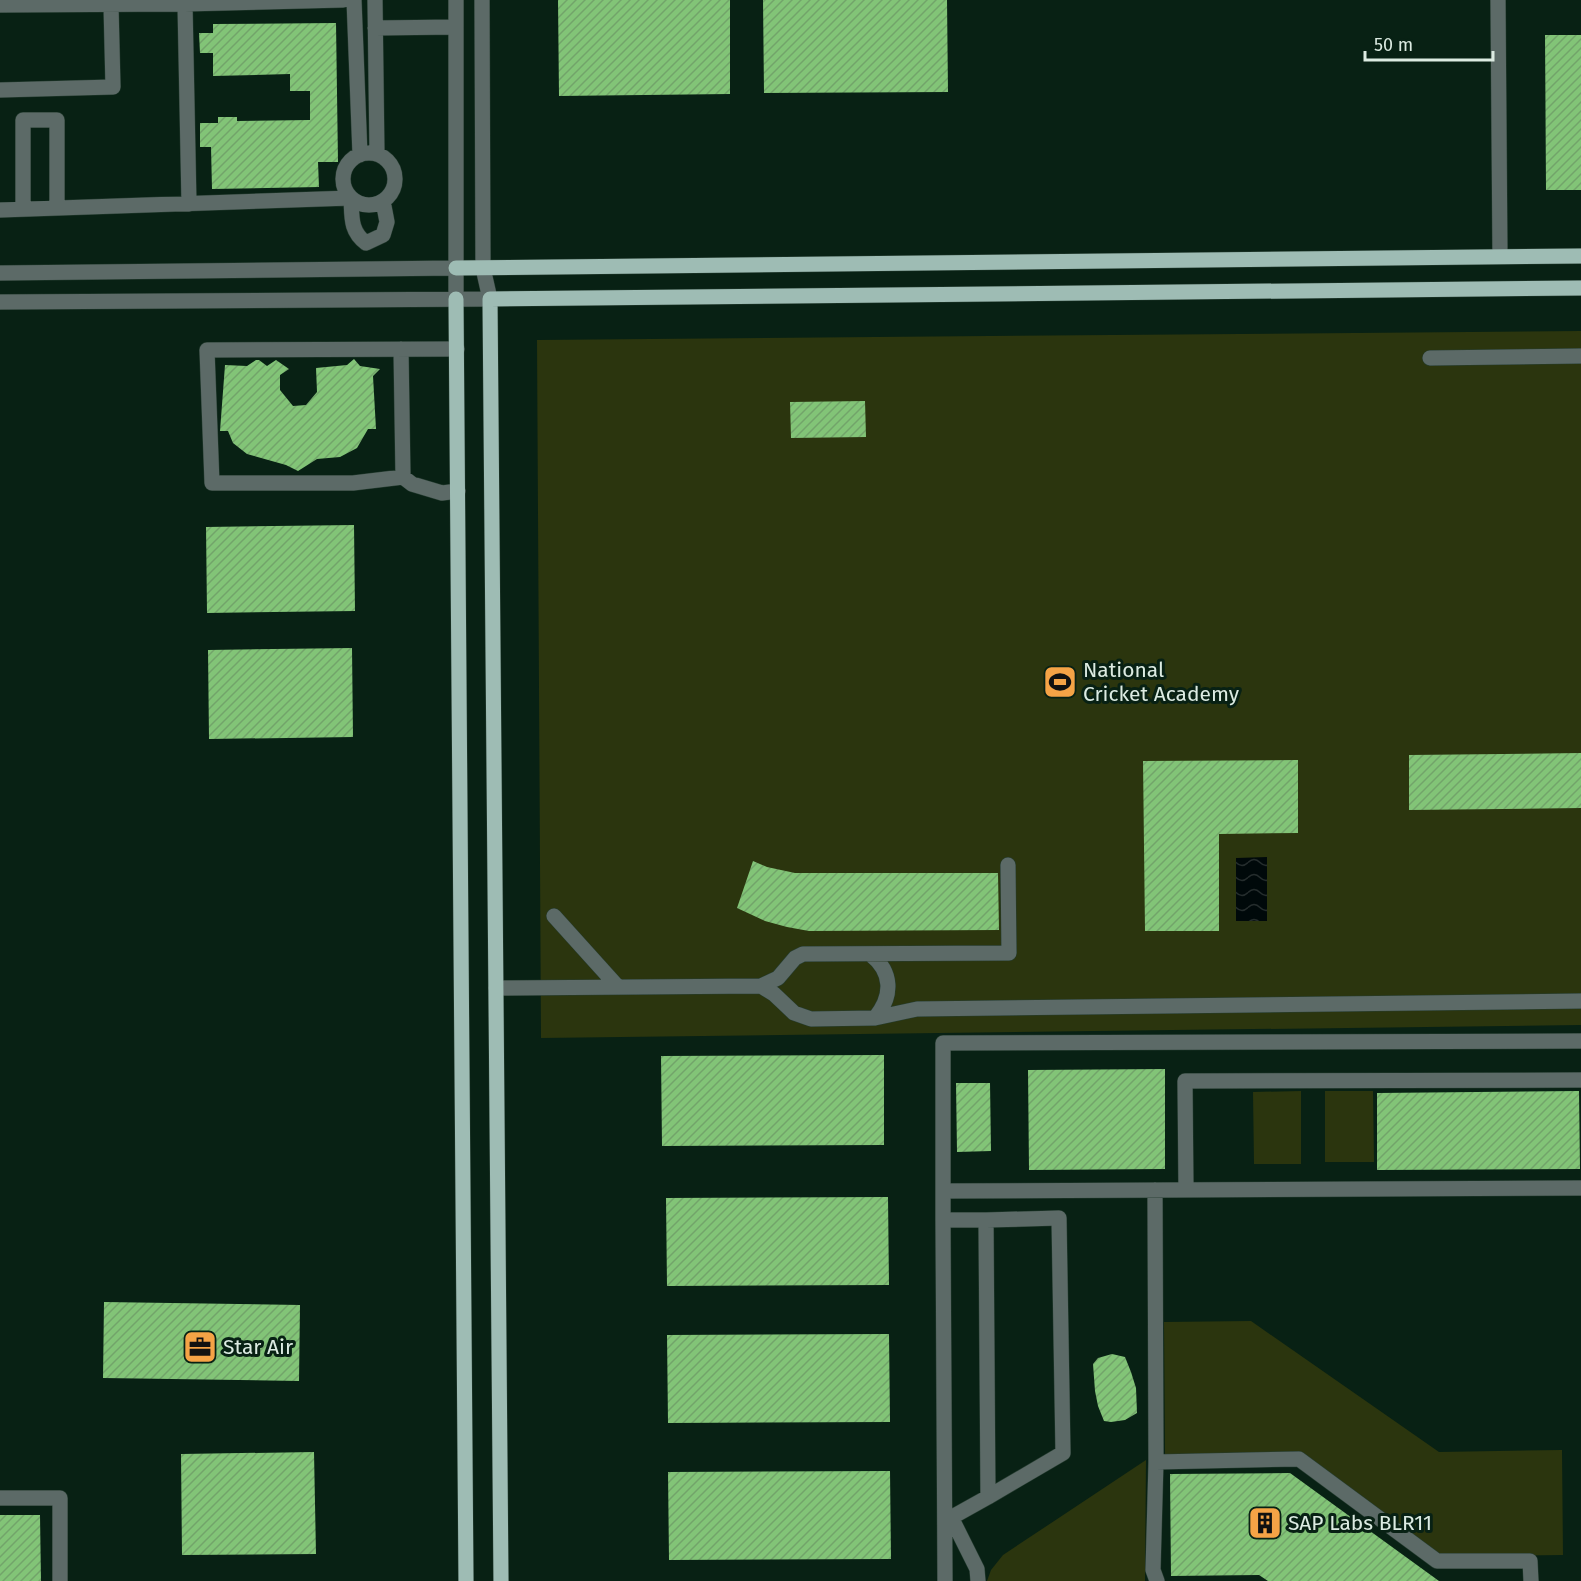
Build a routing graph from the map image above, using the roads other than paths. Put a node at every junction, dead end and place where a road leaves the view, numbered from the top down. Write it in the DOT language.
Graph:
graph roads {
  1 [pos="343,0"];
  2 [pos="354,0"];
  3 [pos="375,0"];
  4 [pos="456,0"];
  5 [pos="482,0"];
  6 [pos="1498,0"];
  7 [pos="111,4"];
  8 [pos="185,4"];
  9 [pos="0,5"];
  10 [pos="456,27"];
  11 [pos="375,28"];
  12 [pos="0,90"];
  13 [pos="377,154"];
  14 [pos="360,155"];
  15 [pos="351,198"];
  16 [pos="383,201"];
  17 [pos="189,204"];
  18 [pos="57,208"];
  19 [pos="23,209"];
  20 [pos="0,210"];
  21 [pos="366,243"];
  22 [pos="1500,256"];
  23 [pos="1581,256"];
  24 [pos="456,268"];
  25 [pos="483,268"];
  26 [pos="366,269"];
  27 [pos="0,273"];
  28 [pos="1581,288"];
  29 [pos="456,299"];
  30 [pos="490,299"];
  31 [pos="0,302"];
  32 [pos="401,349"];
  33 [pos="457,349"];
  34 [pos="1581,356"];
  35 [pos="1430,358"];
  36 [pos="403,477"];
  37 [pos="458,491"];
  38 [pos="1008,865"];
  39 [pos="554,916"];
  40 [pos="870,954"];
  41 [pos="761,986"];
  42 [pos="618,987"];
  43 [pos="496,988"];
  44 [pos="1581,1001"];
  45 [pos="875,1018"];
  46 [pos="1581,1041"];
  47 [pos="1581,1080"];
  48 [pos="1581,1188"];
  49 [pos="1155,1190"];
  50 [pos="1186,1190"];
  51 [pos="943,1191"];
  52 [pos="944,1220"];
  53 [pos="986,1220"];
  54 [pos="1156,1462"];
  55 [pos="988,1497"];
  56 [pos="0,1498"];
  57 [pos="948,1519"];
  58 [pos="60,1581"];
  59 [pos="466,1581"];
  60 [pos="501,1581"];
  61 [pos="945,1581"];
  62 [pos="978,1581"];
  63 [pos="1157,1581"];
  64 [pos="1531,1581"];
  1 -- 8 [label="street"];
  2 -- 14 [label="street"];
  3 -- 11 [label="street"];
  4 -- 10 [label="street"];
  5 -- 25 [label="street"];
  6 -- 22 [label="street"];
  7 -- 8 [label="street"];
  7 -- 9 [label="street"];
  7 -- 12 [label="street"];
  8 -- 17 [label="street"];
  10 -- 11 [label="street"];
  10 -- 24 [label="street"];
  11 -- 13 [label="street"];
  13 -- 14 [label="street"];
  13 -- 16 [label="street"];
  14 -- 15 [label="street"];
  15 -- 16 [label="street"];
  15 -- 17 [label="street"];
  15 -- 21 [label="street"];
  16 -- 21 [label="street"];
  17 -- 18 [label="street"];
  18 -- 19 [label="street"];
  18 -- 19 [label="street"];
  19 -- 20 [label="street"];
  21 -- 26 [label="street"];
  22 -- 23 [label="main road"];
  22 -- 25 [label="main road"];
  24 -- 25 [label="main road"];
  24 -- 26 [label="street"];
  24 -- 29 [label="street"];
  25 -- 30 [label="street"];
  26 -- 27 [label="street"];
  28 -- 30 [label="main road"];
  29 -- 30 [label="street"];
  29 -- 31 [label="street"];
  29 -- 33 [label="main road"];
  30 -- 43 [label="main road"];
  32 -- 33 [label="street"];
  32 -- 36 [label="street"];
  32 -- 36 [label="street"];
  33 -- 37 [label="main road"];
  34 -- 35 [label="street"];
  36 -- 37 [label="street"];
  37 -- 59 [label="main road"];
  38 -- 40 [label="street"];
  39 -- 42 [label="street"];
  40 -- 41 [label="street"];
  40 -- 45 [label="street"];
  41 -- 42 [label="street"];
  41 -- 45 [label="street"];
  42 -- 43 [label="street"];
  43 -- 60 [label="main road"];
  44 -- 45 [label="street"];
  46 -- 51 [label="street"];
  47 -- 50 [label="street"];
  48 -- 50 [label="street"];
  49 -- 50 [label="street"];
  49 -- 51 [label="street"];
  49 -- 54 [label="street"];
  51 -- 52 [label="street"];
  52 -- 53 [label="street"];
  52 -- 57 [label="street"];
  53 -- 55 [label="street"];
  53 -- 55 [label="street"];
  54 -- 63 [label="street"];
  54 -- 64 [label="street"];
  55 -- 57 [label="street"];
  56 -- 58 [label="street"];
  57 -- 61 [label="street"];
  57 -- 62 [label="street"];
}
